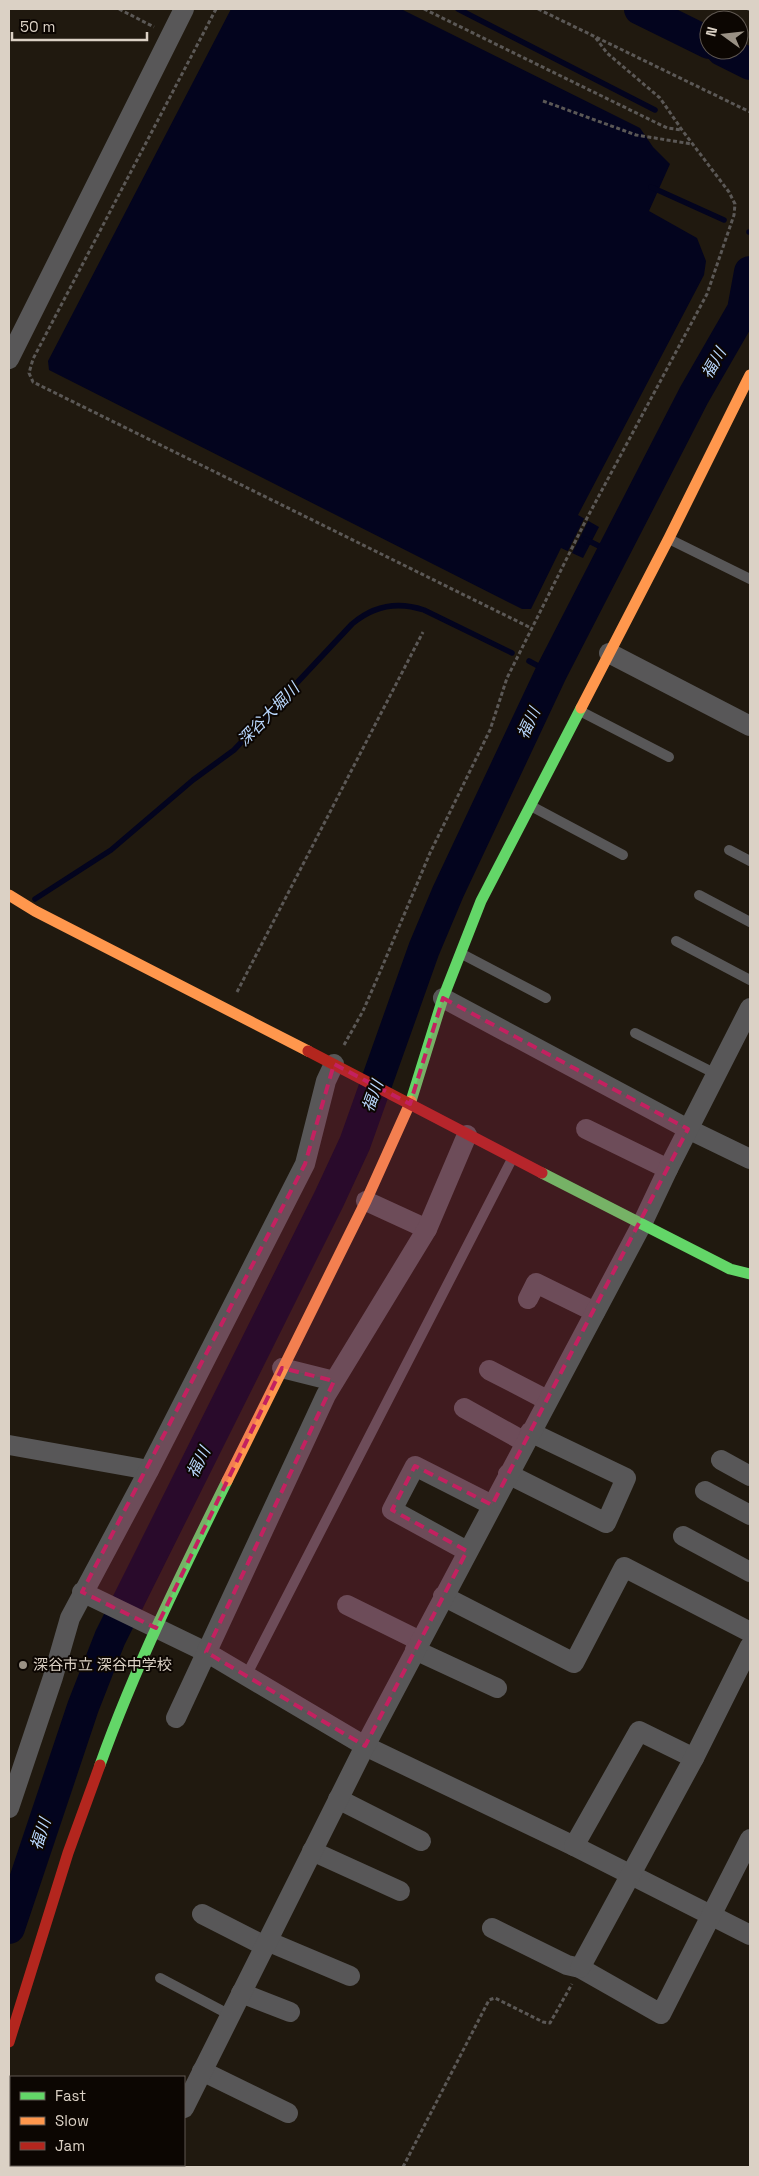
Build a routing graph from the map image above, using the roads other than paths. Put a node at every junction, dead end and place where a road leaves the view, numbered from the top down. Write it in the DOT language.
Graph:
graph roads {
  1 [pos="184,9"];
  2 [pos="9,359"];
  3 [pos="750,375"];
  4 [pos="669,538"];
  5 [pos="750,579"];
  6 [pos="608,653"];
  7 [pos="579,710"];
  8 [pos="750,726"];
  9 [pos="669,758"];
  10 [pos="530,806"];
  11 [pos="729,850"];
  12 [pos="623,855"];
  13 [pos="750,862"];
  14 [pos="9,895"];
  15 [pos="699,895"];
  16 [pos="750,922"];
  17 [pos="676,941"];
  18 [pos="461,954"];
  19 [pos="750,980"];
  20 [pos="443,998"];
  21 [pos="546,998"];
  22 [pos="750,1008"];
  23 [pos="635,1033"];
  24 [pos="340,1068"];
  25 [pos="716,1074"];
  26 [pos="406,1102"];
  27 [pos="586,1129"];
  28 [pos="688,1129"];
  29 [pos="467,1135"];
  30 [pos="512,1158"];
  31 [pos="750,1159"];
  32 [pos="668,1169"];
  33 [pos="366,1201"];
  34 [pos="642,1224"];
  35 [pos="428,1229"];
  36 [pos="730,1269"];
  37 [pos="750,1274"];
  38 [pos="750,1285"];
  39 [pos="528,1299"];
  40 [pos="595,1312"];
  41 [pos="282,1368"];
  42 [pos="489,1370"];
  43 [pos="334,1381"];
  44 [pos="547,1400"];
  45 [pos="464,1408"];
  46 [pos="528,1437"];
  47 [pos="9,1445"];
  48 [pos="721,1460"];
  49 [pos="149,1470"];
  50 [pos="508,1474"];
  51 [pos="750,1476"];
  52 [pos="705,1491"];
  53 [pos="492,1505"];
  54 [pos="750,1515"];
  55 [pos="683,1536"];
  56 [pos="467,1551"];
  57 [pos="750,1572"];
  58 [pos="87,1595"];
  59 [pos="444,1596"];
  60 [pos="347,1605"];
  61 [pos="154,1627"];
  62 [pos="750,1632"];
  63 [pos="418,1646"];
  64 [pos="750,1646"];
  65 [pos="206,1652"];
  66 [pos="246,1676"];
  67 [pos="497,1688"];
  68 [pos="176,1718"];
  69 [pos="365,1746"];
  70 [pos="694,1758"];
  71 [pos="338,1799"];
  72 [pos="9,1808"];
  73 [pos="750,1839"];
  74 [pos="421,1840"];
  75 [pos="574,1846"];
  76 [pos="312,1851"];
  77 [pos="630,1875"];
  78 [pos="400,1891"];
  79 [pos="202,1914"];
  80 [pos="711,1915"];
  81 [pos="492,1928"];
  82 [pos="750,1935"];
  83 [pos="266,1943"];
  84 [pos="580,1968"];
  85 [pos="350,1976"];
  86 [pos="160,1978"];
  87 [pos="242,1993"];
  88 [pos="290,2012"];
  89 [pos="230,2015"];
  90 [pos="9,2042"];
  91 [pos="202,2071"];
  92 [pos="185,2106"];
  93 [pos="288,2113"];
  1 -- 2 [label="street"];
  3 -- 4 [label="street"];
  4 -- 5 [label="lane"];
  4 -- 6 [label="street"];
  6 -- 7 [label="street"];
  6 -- 8 [label="street"];
  7 -- 9 [label="lane"];
  7 -- 10 [label="street"];
  10 -- 12 [label="lane"];
  10 -- 18 [label="street"];
  11 -- 13 [label="lane"];
  14 -- 24 [label="street"];
  15 -- 16 [label="lane"];
  17 -- 19 [label="lane"];
  18 -- 20 [label="street"];
  18 -- 21 [label="lane"];
  20 -- 26 [label="street"];
  20 -- 28 [label="street"];
  22 -- 25 [label="street"];
  23 -- 25 [label="lane"];
  24 -- 26 [label="street"];
  24 -- 49 [label="street"];
  25 -- 28 [label="street"];
  26 -- 29 [label="street"];
  26 -- 33 [label="street"];
  27 -- 32 [label="street"];
  28 -- 31 [label="street"];
  28 -- 32 [label="street"];
  29 -- 30 [label="street"];
  29 -- 35 [label="street"];
  30 -- 34 [label="street"];
  30 -- 66 [label="lane"];
  32 -- 34 [label="street"];
  33 -- 35 [label="street"];
  33 -- 41 [label="street"];
  34 -- 36 [label="street"];
  34 -- 40 [label="street"];
  35 -- 43 [label="street"];
  36 -- 37 [label="street"];
  36 -- 38 [label="street"];
  39 -- 40 [label="street"];
  40 -- 44 [label="street"];
  41 -- 43 [label="street"];
  41 -- 61 [label="street"];
  42 -- 44 [label="street"];
  43 -- 65 [label="street"];
  44 -- 46 [label="street"];
  45 -- 46 [label="street"];
  46 -- 50 [label="street"];
  46 -- 50 [label="street"];
  47 -- 49 [label="street"];
  48 -- 51 [label="street"];
  49 -- 58 [label="street"];
  50 -- 53 [label="street"];
  52 -- 54 [label="street"];
  53 -- 56 [label="street"];
  53 -- 56 [label="street"];
  55 -- 57 [label="street"];
  56 -- 59 [label="street"];
  58 -- 61 [label="street"];
  58 -- 72 [label="street"];
  59 -- 62 [label="street"];
  59 -- 63 [label="street"];
  60 -- 63 [label="street"];
  61 -- 65 [label="street"];
  61 -- 90 [label="street"];
  63 -- 67 [label="street"];
  63 -- 69 [label="street"];
  64 -- 70 [label="street"];
  65 -- 66 [label="street"];
  65 -- 68 [label="street"];
  66 -- 69 [label="street"];
  69 -- 71 [label="street"];
  69 -- 75 [label="street"];
  70 -- 75 [label="street"];
  70 -- 77 [label="street"];
  71 -- 74 [label="street"];
  71 -- 76 [label="street"];
  73 -- 80 [label="street"];
  75 -- 77 [label="street"];
  76 -- 78 [label="street"];
  76 -- 83 [label="street"];
  77 -- 80 [label="street"];
  77 -- 84 [label="street"];
  79 -- 83 [label="street"];
  80 -- 82 [label="street"];
  80 -- 84 [label="street"];
  81 -- 84 [label="street"];
  83 -- 85 [label="street"];
  83 -- 87 [label="street"];
  86 -- 89 [label="lane"];
  87 -- 88 [label="street"];
  87 -- 89 [label="street"];
  89 -- 91 [label="street"];
  91 -- 92 [label="street"];
  91 -- 93 [label="street"];
}
